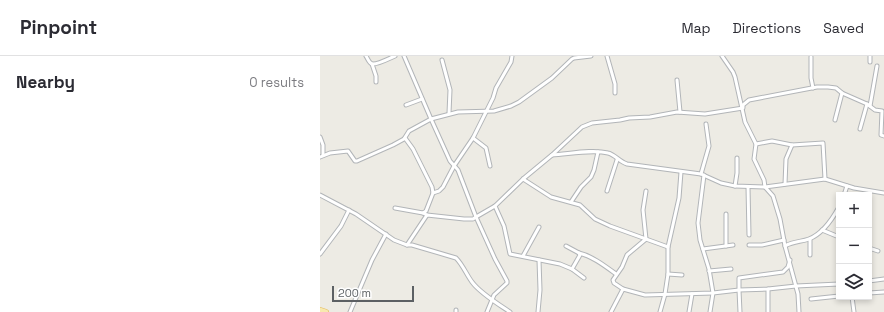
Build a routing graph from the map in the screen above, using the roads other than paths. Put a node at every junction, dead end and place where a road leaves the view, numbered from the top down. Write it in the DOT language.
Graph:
graph roads {
  1 [pos="366,56"];
  2 [pos="395,56"];
  3 [pos="404,56"];
  4 [pos="512,56"];
  5 [pos="591,56"];
  6 [pos="607,56"];
  7 [pos="722,56"];
  8 [pos="870,56"];
  9 [pos="573,57"];
  10 [pos="811,57"];
  11 [pos="442,60"];
  12 [pos="870,62"];
  13 [pos="372,64"];
  14 [pos="877,66"];
  15 [pos="677,80"];
  16 [pos="376,82"];
  17 [pos="813,88"];
  18 [pos="615,93"];
  19 [pos="842,93"];
  20 [pos="422,99"];
  21 [pos="406,105"];
  22 [pos="869,105"];
  23 [pos="742,108"];
  24 [pos="883,111"];
  25 [pos="486,112"];
  26 [pos="680,112"];
  27 [pos="449,113"];
  28 [pos="431,119"];
  29 [pos="835,120"];
  30 [pos="706,124"];
  31 [pos="860,129"];
  32 [pos="320,136"];
  33 [pos="884,136"];
  34 [pos="405,138"];
  35 [pos="473,138"];
  36 [pos="756,144"];
  37 [pos="792,145"];
  38 [pos="598,152"];
  39 [pos="552,155"];
  40 [pos="322,156"];
  41 [pos="737,158"];
  42 [pos="618,160"];
  43 [pos="454,166"];
  44 [pos="490,166"];
  45 [pos="681,172"];
  46 [pos="703,174"];
  47 [pos="523,179"];
  48 [pos="825,179"];
  49 [pos="785,184"];
  50 [pos="735,186"];
  51 [pos="847,186"];
  52 [pos="748,187"];
  53 [pos="765,187"];
  54 [pos="607,191"];
  55 [pos="646,191"];
  56 [pos="845,192"];
  57 [pos="433,193"];
  58 [pos="884,193"];
  59 [pos="320,195"];
  60 [pos="571,202"];
  61 [pos="495,206"];
  62 [pos="395,208"];
  63 [pos="349,210"];
  64 [pos="836,212"];
  65 [pos="423,213"];
  66 [pos="726,214"];
  67 [pos="427,215"];
  68 [pos="476,217"];
  69 [pos="539,227"];
  70 [pos="822,230"];
  71 [pos="386,234"];
  72 [pos="749,235"];
  73 [pos="836,237"];
  74 [pos="646,238"];
  75 [pos="810,239"];
  76 [pos="784,240"];
  77 [pos="407,245"];
  78 [pos="733,245"];
  79 [pos="566,246"];
  80 [pos="726,246"];
  81 [pos="749,246"];
  82 [pos="785,246"];
  83 [pos="668,247"];
  84 [pos="703,249"];
  85 [pos="872,249"];
  86 [pos="878,251"];
  87 [pos="579,253"];
  88 [pos="320,254"];
  89 [pos="810,255"];
  90 [pos="523,256"];
  91 [pos="539,260"];
  92 [pos="790,260"];
  93 [pos="731,269"];
  94 [pos="572,270"];
  95 [pos="709,271"];
  96 [pos="616,274"];
  97 [pos="668,274"];
  98 [pos="682,275"];
  99 [pos="584,278"];
  100 [pos="884,279"];
  101 [pos="872,281"];
  102 [pos="836,284"];
  103 [pos="796,286"];
  104 [pos="623,289"];
  105 [pos="768,289"];
  106 [pos="739,290"];
  107 [pos="884,292"];
  108 [pos="713,293"];
  109 [pos="665,294"];
  110 [pos="692,294"];
  111 [pos="872,294"];
  112 [pos="836,296"];
  113 [pos="492,299"];
  114 [pos="811,299"];
  115 [pos="852,300"];
  116 [pos="320,310"];
  117 [pos="326,312"];
  118 [pos="350,312"];
  119 [pos="487,312"];
  120 [pos="510,312"];
  121 [pos="538,312"];
  122 [pos="611,312"];
  123 [pos="660,312"];
  124 [pos="689,312"];
  125 [pos="710,312"];
  126 [pos="740,312"];
  127 [pos="768,312"];
  128 [pos="799,312"];
  129 [pos="854,312"];
  1 -- 13 [label="street"];
  2 -- 13 [label="street"];
  3 -- 20 [label="street"];
  4 -- 25 [label="street"];
  5 -- 9 [label="street"];
  6 -- 18 [label="street"];
  7 -- 23 [label="street"];
  8 -- 12 [label="street"];
  9 -- 25 [label="street"];
  10 -- 17 [label="street"];
  11 -- 27 [label="street"];
  13 -- 16 [label="street"];
  14 -- 22 [label="street"];
  15 -- 26 [label="street"];
  17 -- 19 [label="street"];
  17 -- 23 [label="street"];
  19 -- 22 [label="street"];
  19 -- 29 [label="street"];
  20 -- 21 [label="street"];
  20 -- 28 [label="street"];
  22 -- 24 [label="street"];
  22 -- 31 [label="street"];
  23 -- 26 [label="street"];
  23 -- 36 [label="street"];
  24 -- 33 [label="street"];
  25 -- 27 [label="street"];
  25 -- 35 [label="street"];
  26 -- 39 [label="street"];
  27 -- 28 [label="street"];
  28 -- 34 [label="street"];
  28 -- 43 [label="street"];
  30 -- 46 [label="street"];
  32 -- 40 [label="street"];
  34 -- 40 [label="street"];
  34 -- 57 [label="street"];
  35 -- 43 [label="street"];
  35 -- 44 [label="street"];
  36 -- 37 [label="street"];
  36 -- 53 [label="street"];
  37 -- 48 [label="street"];
  37 -- 49 [label="street"];
  38 -- 39 [label="street"];
  38 -- 42 [label="street"];
  38 -- 60 [label="street"];
  39 -- 47 [label="street"];
  41 -- 50 [label="street"];
  42 -- 45 [label="street"];
  42 -- 54 [label="street"];
  43 -- 57 [label="street"];
  43 -- 68 [label="street"];
  45 -- 46 [label="street"];
  45 -- 83 [label="street"];
  46 -- 50 [label="street"];
  46 -- 84 [label="street"];
  47 -- 60 [label="street"];
  47 -- 61 [label="street"];
  48 -- 49 [label="street"];
  48 -- 51 [label="street"];
  49 -- 53 [label="street"];
  50 -- 52 [label="street"];
  51 -- 56 [label="street"];
  51 -- 58 [label="street"];
  52 -- 53 [label="street"];
  52 -- 72 [label="street"];
  53 -- 76 [label="street"];
  55 -- 74 [label="street"];
  57 -- 65 [label="street"];
  59 -- 63 [label="street"];
  60 -- 74 [label="street"];
  61 -- 68 [label="street"];
  61 -- 90 [label="street"];
  62 -- 65 [label="street"];
  63 -- 71 [label="street"];
  63 -- 88 [label="street"];
  64 -- 70 [label="street"];
  65 -- 67 [label="street"];
  66 -- 80 [label="street"];
  67 -- 68 [label="street"];
  67 -- 77 [label="street"];
  68 -- 113 [label="street"];
  69 -- 90 [label="street"];
  70 -- 73 [label="street"];
  70 -- 75 [label="street"];
  71 -- 77 [label="street"];
  71 -- 118 [label="street"];
  74 -- 83 [label="street"];
  74 -- 96 [label="street"];
  75 -- 82 [label="street"];
  75 -- 89 [label="street"];
  76 -- 81 [label="street"];
  76 -- 82 [label="street"];
  77 -- 113 [label="street"];
  78 -- 80 [label="street"];
  79 -- 87 [label="street"];
  80 -- 84 [label="street"];
  82 -- 92 [label="street"];
  83 -- 97 [label="street"];
  84 -- 95 [label="street"];
  85 -- 86 [label="street"];
  87 -- 94 [label="street"];
  87 -- 96 [label="street"];
  90 -- 91 [label="street"];
  91 -- 94 [label="street"];
  91 -- 121 [label="street"];
  92 -- 103 [label="street"];
  92 -- 106 [label="street"];
  93 -- 95 [label="street"];
  94 -- 99 [label="street"];
  95 -- 108 [label="street"];
  96 -- 104 [label="street"];
  97 -- 98 [label="street"];
  97 -- 109 [label="street"];
  100 -- 101 [label="street"];
  102 -- 103 [label="street"];
  103 -- 105 [label="street"];
  103 -- 128 [label="street"];
  104 -- 109 [label="street"];
  104 -- 122 [label="street"];
  105 -- 106 [label="street"];
  105 -- 127 [label="street"];
  106 -- 108 [label="street"];
  106 -- 126 [label="street"];
  107 -- 111 [label="street"];
  108 -- 110 [label="street"];
  108 -- 125 [label="street"];
  109 -- 110 [label="street"];
  109 -- 123 [label="street"];
  110 -- 124 [label="street"];
  112 -- 114 [label="street"];
  113 -- 119 [label="street"];
  113 -- 120 [label="street"];
  115 -- 129 [label="street"];
  116 -- 117 [label="main road"];
}
